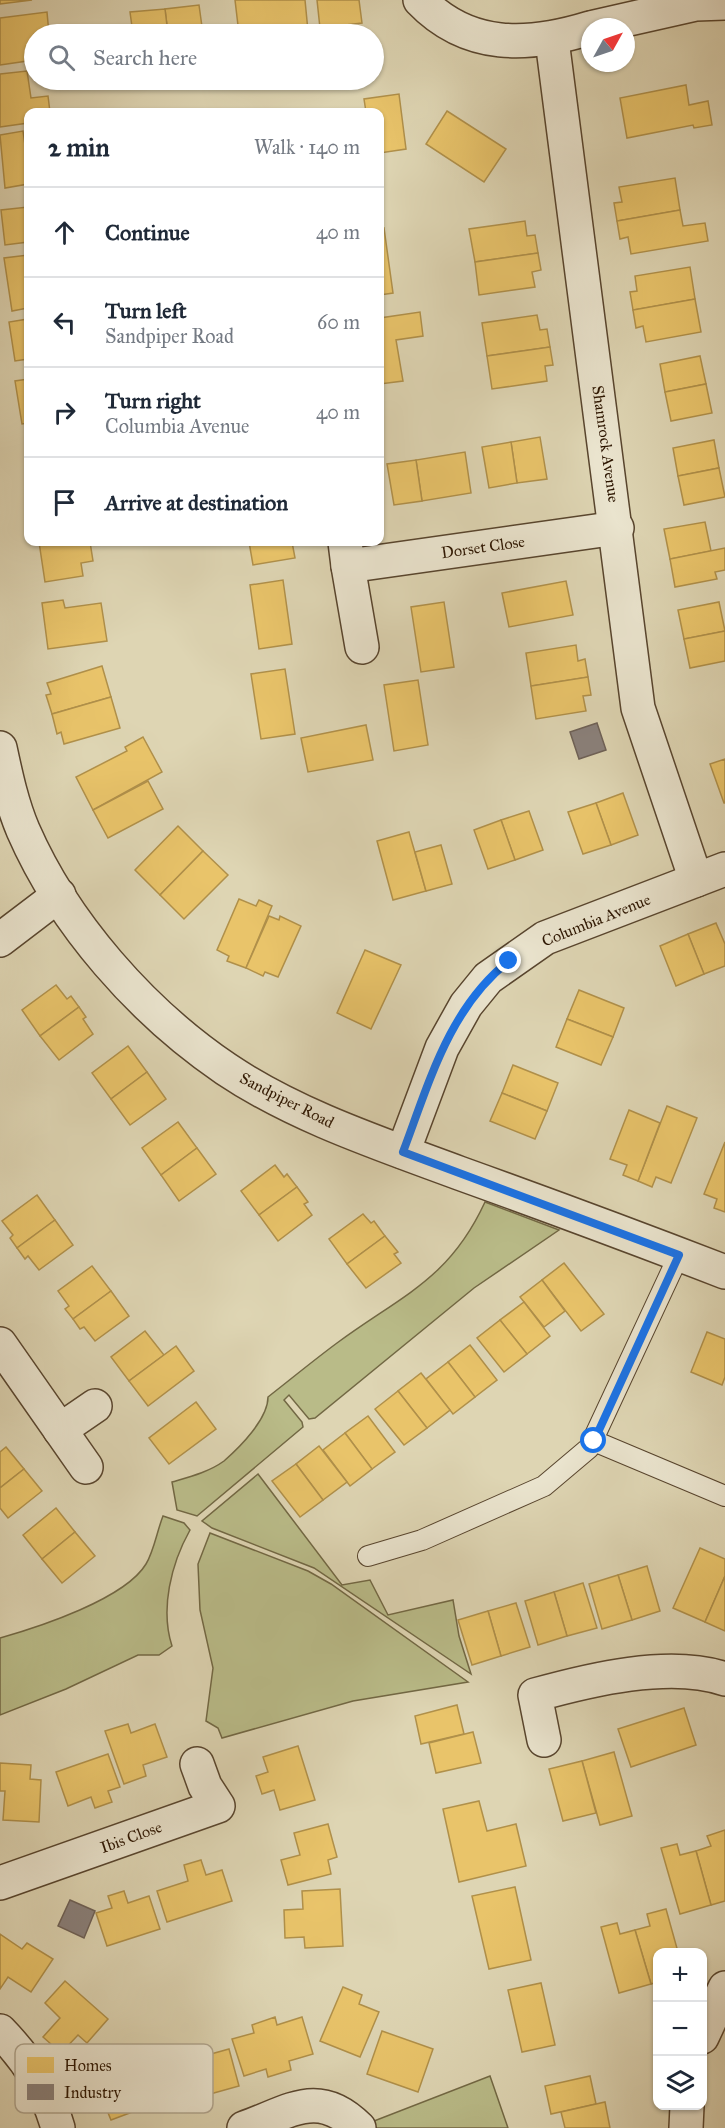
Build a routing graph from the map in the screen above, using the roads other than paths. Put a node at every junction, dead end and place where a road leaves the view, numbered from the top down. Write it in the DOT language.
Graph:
graph roads {
  1 [pos="420,0"];
  2 [pos="725,3"];
  3 [pos="635,18"];
  4 [pos="581,31"];
  5 [pos="552,40"];
  6 [pos="617,528"];
  7 [pos="346,554"];
  8 [pos="362,647"];
  9 [pos="0,748"];
  10 [pos="711,874"];
  11 [pos="59,895"];
  12 [pos="0,940"];
  13 [pos="403,1152"];
  14 [pos="679,1255"];
  15 [pos="725,1272"];
  16 [pos="0,1344"];
  17 [pos="10,1380"];
  18 [pos="95,1406"];
  19 [pos="60,1430"];
  20 [pos="594,1441"];
  21 [pos="86,1467"];
  22 [pos="725,1496"];
  23 [pos="368,1556"];
  24 [pos="725,1679"];
  25 [pos="544,1740"];
  26 [pos="197,1764"];
  27 [pos="0,1883"];
  28 [pos="725,1989"];
  29 [pos="707,2027"];
  30 [pos="0,2031"];
  31 [pos="15,2046"];
  32 [pos="687,2110"];
  33 [pos="54,2113"];
  34 [pos="58,2128"];
  35 [pos="244,2128"];
  36 [pos="359,2128"];
  37 [pos="686,2128"];
  1 -- 5 [label="street"];
  2 -- 3 [label="street"];
  4 -- 5 [label="street"];
  5 -- 6 [label="street, Shamrock Avenue"];
  6 -- 7 [label="street, Dorset Close"];
  6 -- 10 [label="street, Shamrock Avenue"];
  7 -- 8 [label="street, Dorset Close"];
  9 -- 11 [label="street, Sandpiper Road"];
  10 -- 13 [label="street, Columbia Avenue"];
  11 -- 12 [label="street"];
  11 -- 13 [label="street, Sandpiper Road"];
  13 -- 14 [label="street, Sandpiper Road"];
  14 -- 15 [label="street, Sandpiper Road"];
  14 -- 20 [label="lane"];
  16 -- 17 [label="street"];
  17 -- 19 [label="street"];
  18 -- 19 [label="street"];
  19 -- 21 [label="street"];
  20 -- 22 [label="lane"];
  20 -- 23 [label="lane"];
  24 -- 25 [label="street"];
  26 -- 27 [label="street, Ibis Close"];
  28 -- 29 [label="street"];
  30 -- 31 [label="street"];
  32 -- 37 [label="street"];
  33 -- 34 [label="street"];
  35 -- 36 [label="street"];
}
